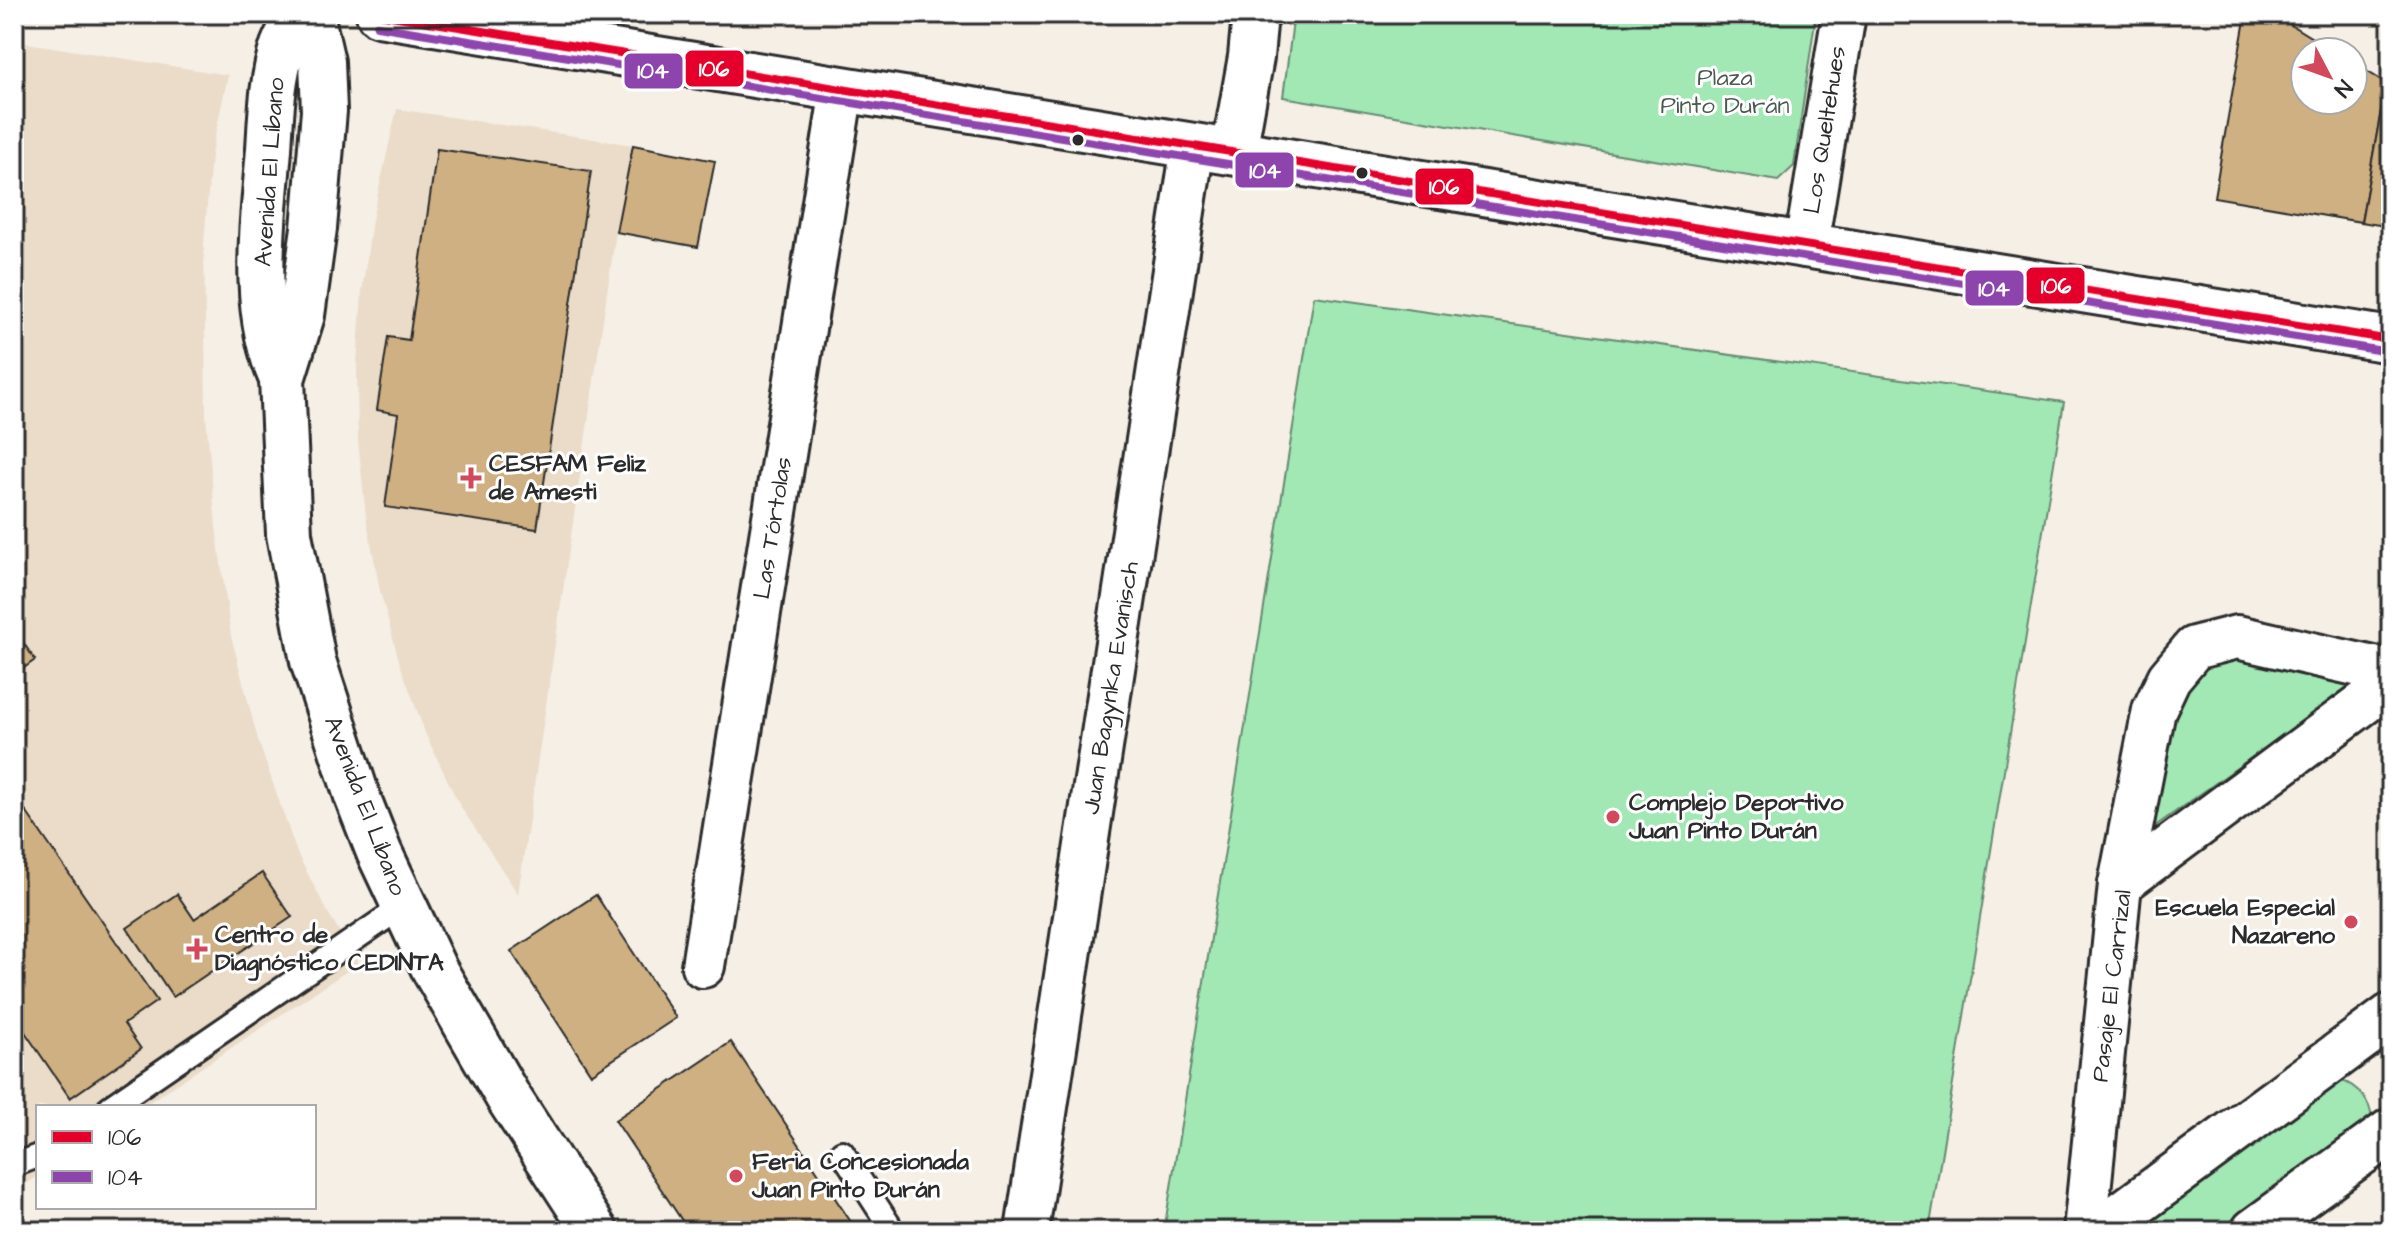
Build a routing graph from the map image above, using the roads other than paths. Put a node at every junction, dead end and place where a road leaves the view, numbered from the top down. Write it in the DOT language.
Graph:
graph roads {
  1 [pos="301,14"];
  2 [pos="311,14"];
  3 [pos="379,14"];
  4 [pos="1255,14"];
  5 [pos="1844,14"];
  6 [pos="842,89"];
  7 [pos="1214,149"];
  8 [pos="1806,246"];
  9 [pos="2391,340"];
  10 [pos="282,379"];
  11 [pos="2391,672"];
  12 [pos="2391,683"];
  13 [pos="2120,884"];
  14 [pos="403,906"];
  15 [pos="703,966"];
  16 [pos="2387,1029"];
  17 [pos="113,1105"];
  18 [pos="2391,1131"];
  19 [pos="842,1152"];
  20 [pos="36,1157"];
  21 [pos="14,1165"];
  22 [pos="595,1231"];
  23 [pos="893,1231"];
  24 [pos="1027,1231"];
  25 [pos="2085,1231"];
  26 [pos="2099,1231"];
  27 [pos="2254,1231"];
  1 -- 10 [label="main road, Avenida El Líbano"];
  2 -- 10 [label="main road, Avenida El Líbano"];
  3 -- 6 [label="main road"];
  4 -- 7 [label="main road"];
  5 -- 8 [label="street, Los Queltehues"];
  6 -- 7 [label="main road"];
  6 -- 15 [label="street, Las Tórtolas"];
  7 -- 8 [label="main road"];
  7 -- 24 [label="street, Juan Bagynka Evanisch"];
  8 -- 9 [label="main road"];
  10 -- 14 [label="main road, Avenida El Líbano"];
  11 -- 13 [label="street"];
  12 -- 13 [label="street, Pasaje El Carrizal"];
  13 -- 25 [label="street, Pasaje El Carrizal"];
  14 -- 17 [label="lane"];
  14 -- 22 [label="main road, Avenida El Líbano"];
  16 -- 26 [label="main road"];
  18 -- 27 [label="main road"];
  19 -- 23 [label="lane"];
  20 -- 21 [label="lane"];
}
